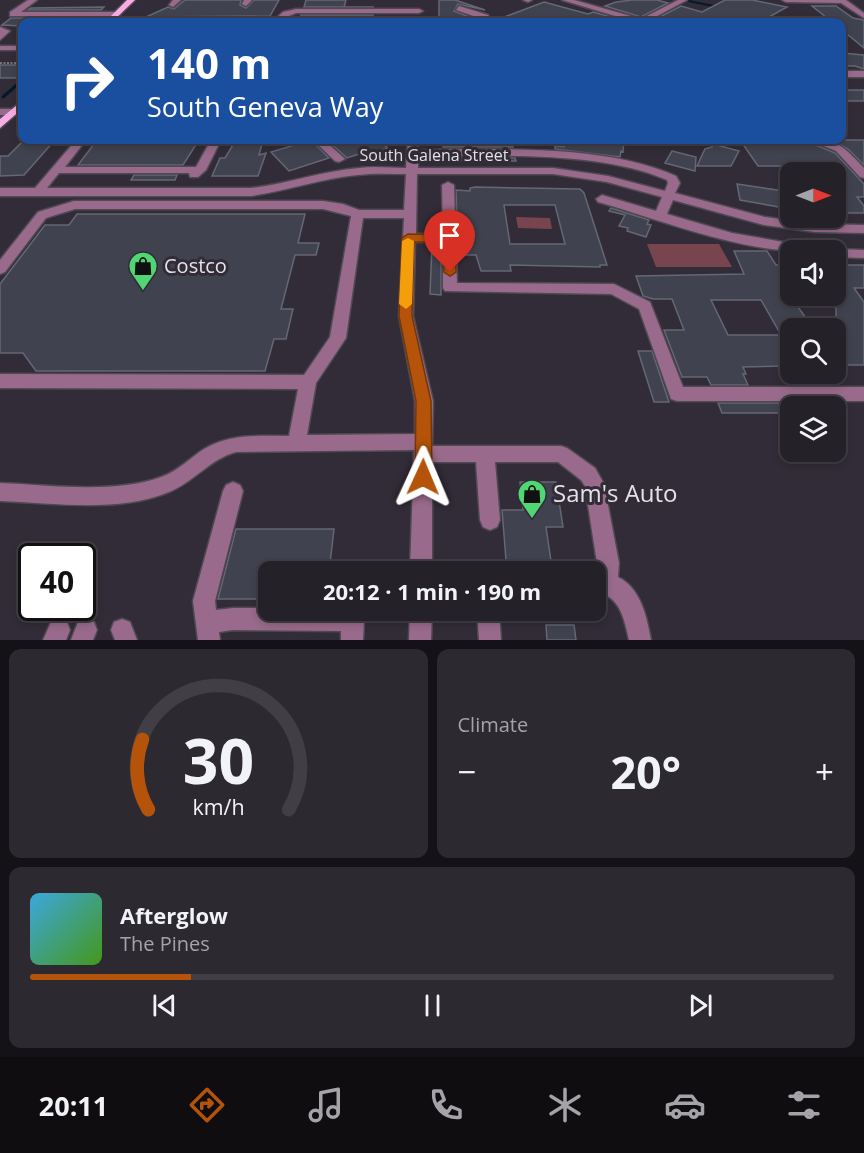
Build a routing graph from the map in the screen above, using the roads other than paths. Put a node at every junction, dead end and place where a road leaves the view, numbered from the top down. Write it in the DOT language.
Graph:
graph roads {
  1 [pos="33,0"];
  2 [pos="131,0"];
  3 [pos="419,0"];
  4 [pos="566,0"];
  5 [pos="601,0"];
  6 [pos="683,0"];
  7 [pos="786,0"];
  8 [pos="586,6"];
  9 [pos="459,8"];
  10 [pos="388,11"];
  11 [pos="419,11"];
  12 [pos="117,14"];
  13 [pos="864,16"];
  14 [pos="112,18"];
  15 [pos="281,18"];
  16 [pos="387,18"];
  17 [pos="418,18"];
  18 [pos="486,18"];
  19 [pos="627,18"];
  20 [pos="649,18"];
  21 [pos="0,29"];
  22 [pos="0,38"];
  23 [pos="0,48"];
  24 [pos="18,48"];
  25 [pos="846,74"];
  26 [pos="864,74"];
  27 [pos="18,108"];
  28 [pos="0,112"];
  29 [pos="13,112"];
  30 [pos="0,125"];
  31 [pos="78,144"];
  32 [pos="214,144"];
  33 [pos="322,144"];
  34 [pos="826,144"];
  35 [pos="413,146"];
  36 [pos="339,159"];
  37 [pos="56,170"];
  38 [pos="200,170"];
  39 [pos="411,170"];
  40 [pos="864,175"];
  41 [pos="448,185"];
  42 [pos="0,192"];
  43 [pos="38,192"];
  44 [pos="189,192"];
  45 [pos="669,196"];
  46 [pos="602,199"];
  47 [pos="357,214"];
  48 [pos="410,214"];
  49 [pos="660,215"];
  50 [pos="864,229"];
  51 [pos="408,238"];
  52 [pos="449,238"];
  53 [pos="780,245"];
  54 [pos="846,253"];
  55 [pos="864,254"];
  56 [pos="0,268"];
  57 [pos="0,381"];
  58 [pos="308,382"];
  59 [pos="864,394"];
  60 [pos="297,442"];
  61 [pos="424,448"];
  62 [pos="485,454"];
  63 [pos="233,491"];
  64 [pos="0,492"];
  65 [pos="490,520"];
  66 [pos="422,561"];
  67 [pos="606,568"];
  68 [pos="606,584"];
  69 [pos="421,621"];
  70 [pos="489,621"];
  71 [pos="352,630"];
  72 [pos="208,633"];
  73 [pos="420,640"];
  74 [pos="490,640"];
  75 [pos="640,640"];
  1 -- 12 [label="street"];
  2 -- 12 [label="main road"];
  3 -- 11 [label="street"];
  4 -- 8 [label="street"];
  5 -- 8 [label="street"];
  6 -- 20 [label="street"];
  7 -- 13 [label="street"];
  8 -- 19 [label="street"];
  9 -- 18 [label="street"];
  10 -- 11 [label="street"];
  10 -- 15 [label="street"];
  10 -- 16 [label="street"];
  11 -- 17 [label="street"];
  12 -- 14 [label="main road"];
  21 -- 22 [label="street"];
  23 -- 24 [label="street"];
  25 -- 26 [label="street"];
  27 -- 29 [label="main road"];
  28 -- 29 [label="street"];
  29 -- 30 [label="main road"];
  31 -- 37 [label="street"];
  32 -- 38 [label="street"];
  33 -- 36 [label="street"];
  34 -- 40 [label="street"];
  35 -- 39 [label="street"];
  35 -- 45 [label="street"];
  37 -- 38 [label="street"];
  37 -- 43 [label="street"];
  38 -- 44 [label="street"];
  39 -- 44 [label="street, South Galena Street"];
  39 -- 45 [label="street, South Galena Street"];
  39 -- 48 [label="street"];
  41 -- 52 [label="street"];
  42 -- 43 [label="street, South Galena Street"];
  43 -- 44 [label="street, South Galena Street"];
  45 -- 49 [label="street"];
  45 -- 50 [label="street, South Galena Street"];
  46 -- 49 [label="street"];
  47 -- 48 [label="street"];
  47 -- 56 [label="street"];
  47 -- 58 [label="street"];
  48 -- 51 [label="street"];
  49 -- 53 [label="street"];
  51 -- 52 [label="street"];
  51 -- 61 [label="street"];
  52 -- 59 [label="street"];
  54 -- 55 [label="street"];
  57 -- 58 [label="street"];
  58 -- 60 [label="street"];
  60 -- 61 [label="street"];
  60 -- 64 [label="street"];
  61 -- 62 [label="street"];
  61 -- 66 [label="street"];
  62 -- 65 [label="street"];
  62 -- 67 [label="street"];
  63 -- 72 [label="street"];
  68 -- 75 [label="street"];
  69 -- 73 [label="street"];
  70 -- 74 [label="street"];
  71 -- 72 [label="street"];
}
